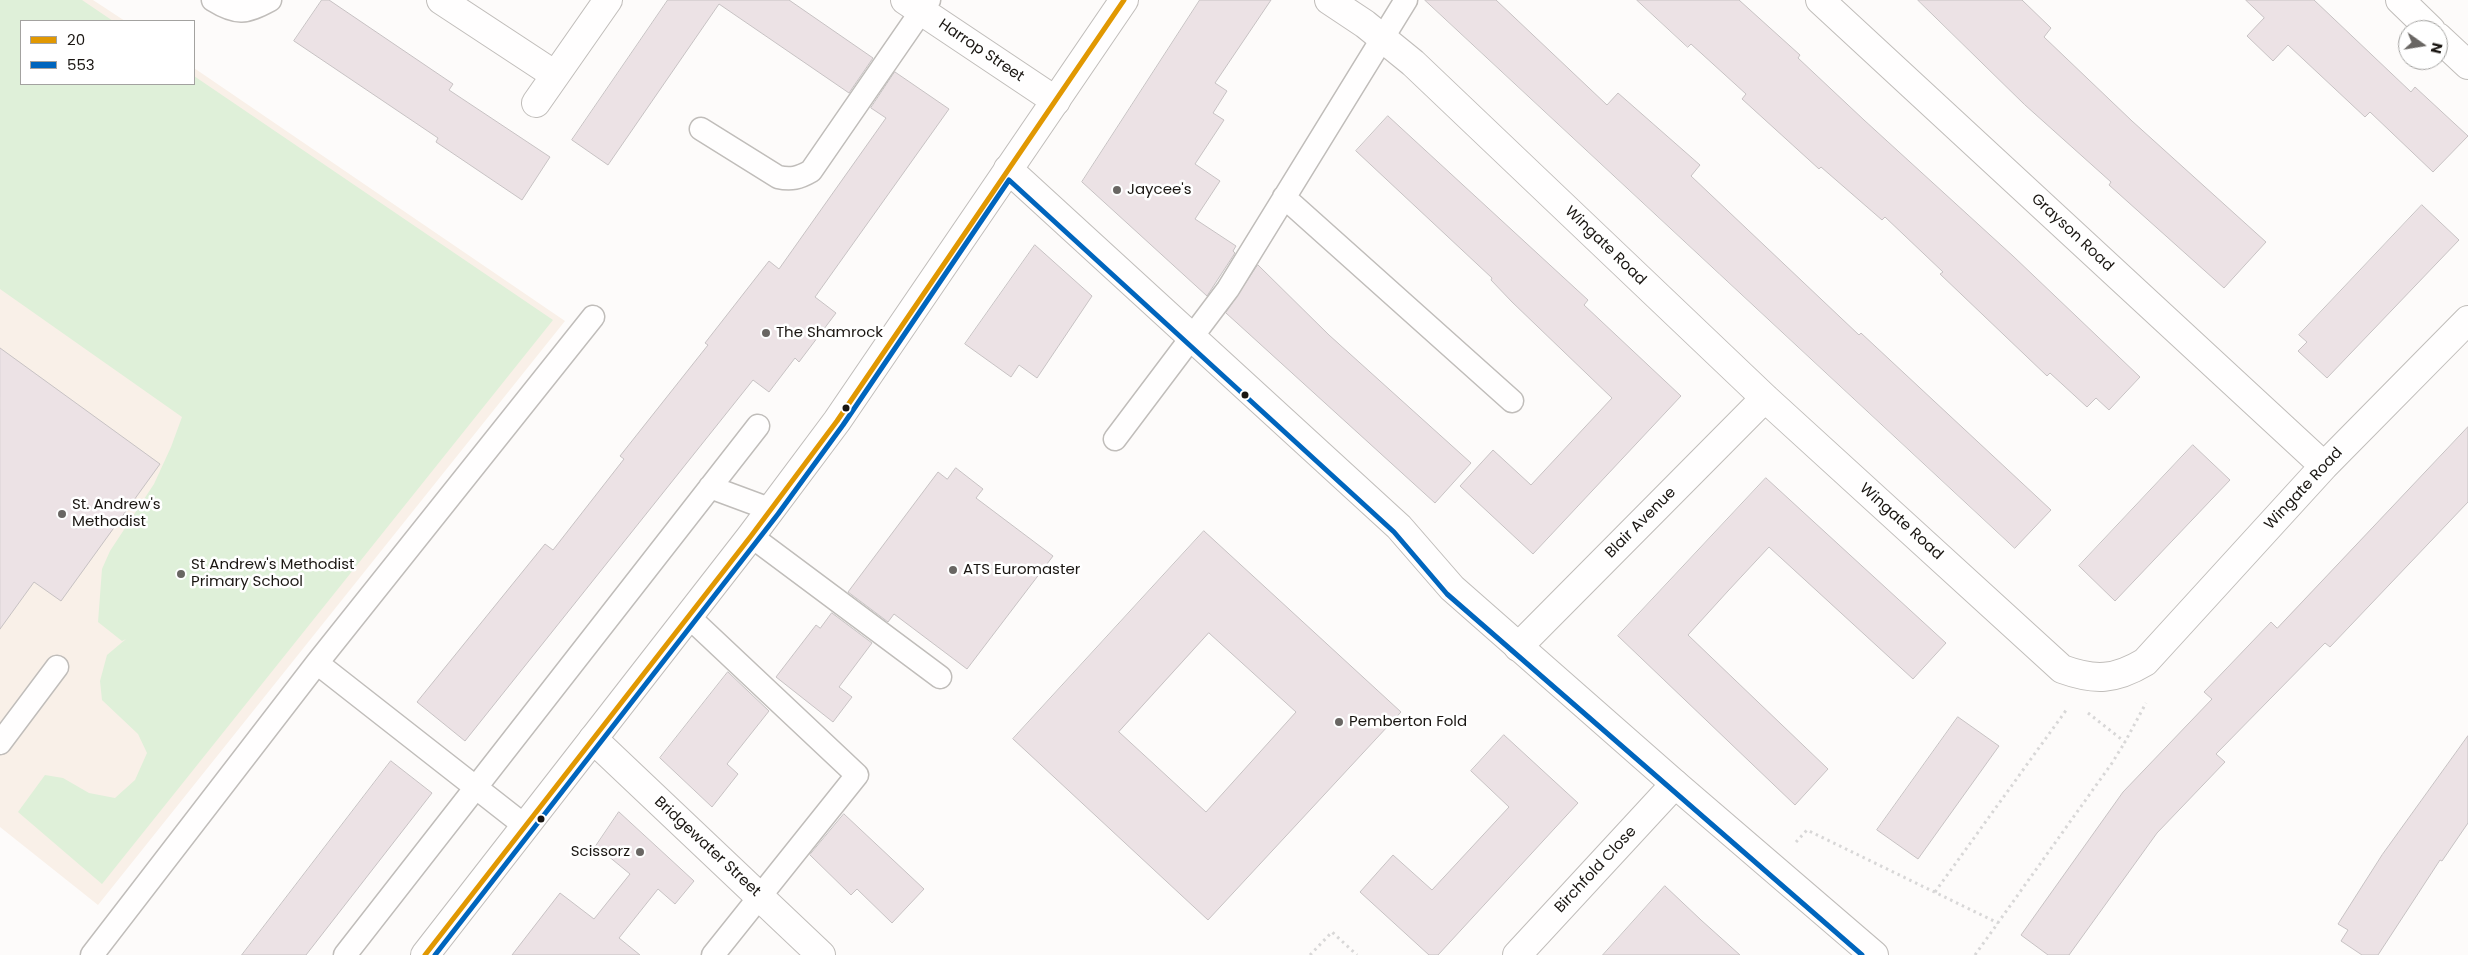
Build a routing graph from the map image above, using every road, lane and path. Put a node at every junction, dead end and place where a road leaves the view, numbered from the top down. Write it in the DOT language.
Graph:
graph roads {
  1 [pos="213,0"];
  2 [pos="270,0"];
  3 [pos="441,0"];
  4 [pos="608,0"];
  5 [pos="1124,0"];
  6 [pos="1329,0"];
  7 [pos="1406,0"];
  8 [pos="1820,0"];
  9 [pos="2400,0"];
  10 [pos="919,4"];
  11 [pos="2421,20"];
  12 [pos="1382,38"];
  13 [pos="2448,46"];
  14 [pos="2468,65"];
  15 [pos="555,75"];
  16 [pos="1056,101"];
  17 [pos="536,103"];
  18 [pos="701,129"];
  19 [pos="1008,169"];
  20 [pos="1284,197"];
  21 [pos="593,318"];
  22 [pos="2468,320"];
  23 [pos="1192,337"];
  24 [pos="1765,398"];
  25 [pos="1512,401"];
  26 [pos="758,426"];
  27 [pos="1115,439"];
  28 [pos="2324,466"];
  29 [pos="710,487"];
  30 [pos="772,510"];
  31 [pos="751,536"];
  32 [pos="688,616"];
  33 [pos="1518,647"];
  34 [pos="317,663"];
  35 [pos="57,667"];
  36 [pos="940,677"];
  37 [pos="2068,707"];
  38 [pos="593,739"];
  39 [pos="0,742"];
  40 [pos="2125,742"];
  41 [pos="1675,784"];
  42 [pos="475,787"];
  43 [pos="525,826"];
  44 [pos="1772,868"];
  45 [pos="1934,892"];
  46 [pos="759,896"];
  47 [pos="1998,923"];
  48 [pos="92,955"];
  49 [pos="345,955"];
  50 [pos="424,955"];
  51 [pos="713,955"];
  52 [pos="821,955"];
  53 [pos="1310,955"];
  54 [pos="1357,955"];
  55 [pos="1517,955"];
  56 [pos="1874,955"];
  57 [pos="1975,955"];
  1 -- 2 [label="lane"];
  3 -- 15 [label="street"];
  4 -- 15 [label="street"];
  5 -- 16 [label="street"];
  6 -- 12 [label="street, Wingate Road"];
  7 -- 12 [label="lane"];
  8 -- 28 [label="street, Grayson Road"];
  9 -- 11 [label="street"];
  10 -- 16 [label="street, Harrop Street"];
  10 -- 18 [label="lane"];
  12 -- 20 [label="lane"];
  12 -- 24 [label="street, Wingate Road"];
  13 -- 14 [label="street"];
  15 -- 17 [label="street"];
  16 -- 19 [label="street"];
  19 -- 23 [label="street"];
  19 -- 30 [label="street"];
  20 -- 23 [label="lane"];
  20 -- 25 [label="lane"];
  21 -- 34 [label="lane"];
  22 -- 28 [label="street, Wingate Road"];
  23 -- 27 [label="lane"];
  23 -- 33 [label="street"];
  24 -- 28 [label="street, Wingate Road"];
  24 -- 33 [label="street, Blair Avenue"];
  26 -- 29 [label="lane"];
  29 -- 30 [label="lane"];
  29 -- 42 [label="lane"];
  30 -- 31 [label="street"];
  31 -- 32 [label="street"];
  31 -- 36 [label="lane"];
  32 -- 38 [label="street"];
  32 -- 46 [label="lane"];
  33 -- 41 [label="street"];
  34 -- 42 [label="lane"];
  34 -- 48 [label="lane"];
  35 -- 39 [label="lane"];
  37 -- 45 [label="path"];
  38 -- 43 [label="street"];
  38 -- 46 [label="street, Bridgewater Street"];
  40 -- 47 [label="path"];
  41 -- 44 [label="street"];
  41 -- 55 [label="street, Birchfold Close"];
  42 -- 43 [label="lane"];
  42 -- 49 [label="lane"];
  43 -- 50 [label="street"];
  44 -- 45 [label="path"];
  44 -- 56 [label="street"];
  45 -- 47 [label="path"];
  46 -- 51 [label="lane"];
  46 -- 52 [label="street, Bridgewater Street"];
  47 -- 57 [label="path"];
  53 -- 54 [label="path"];
}
